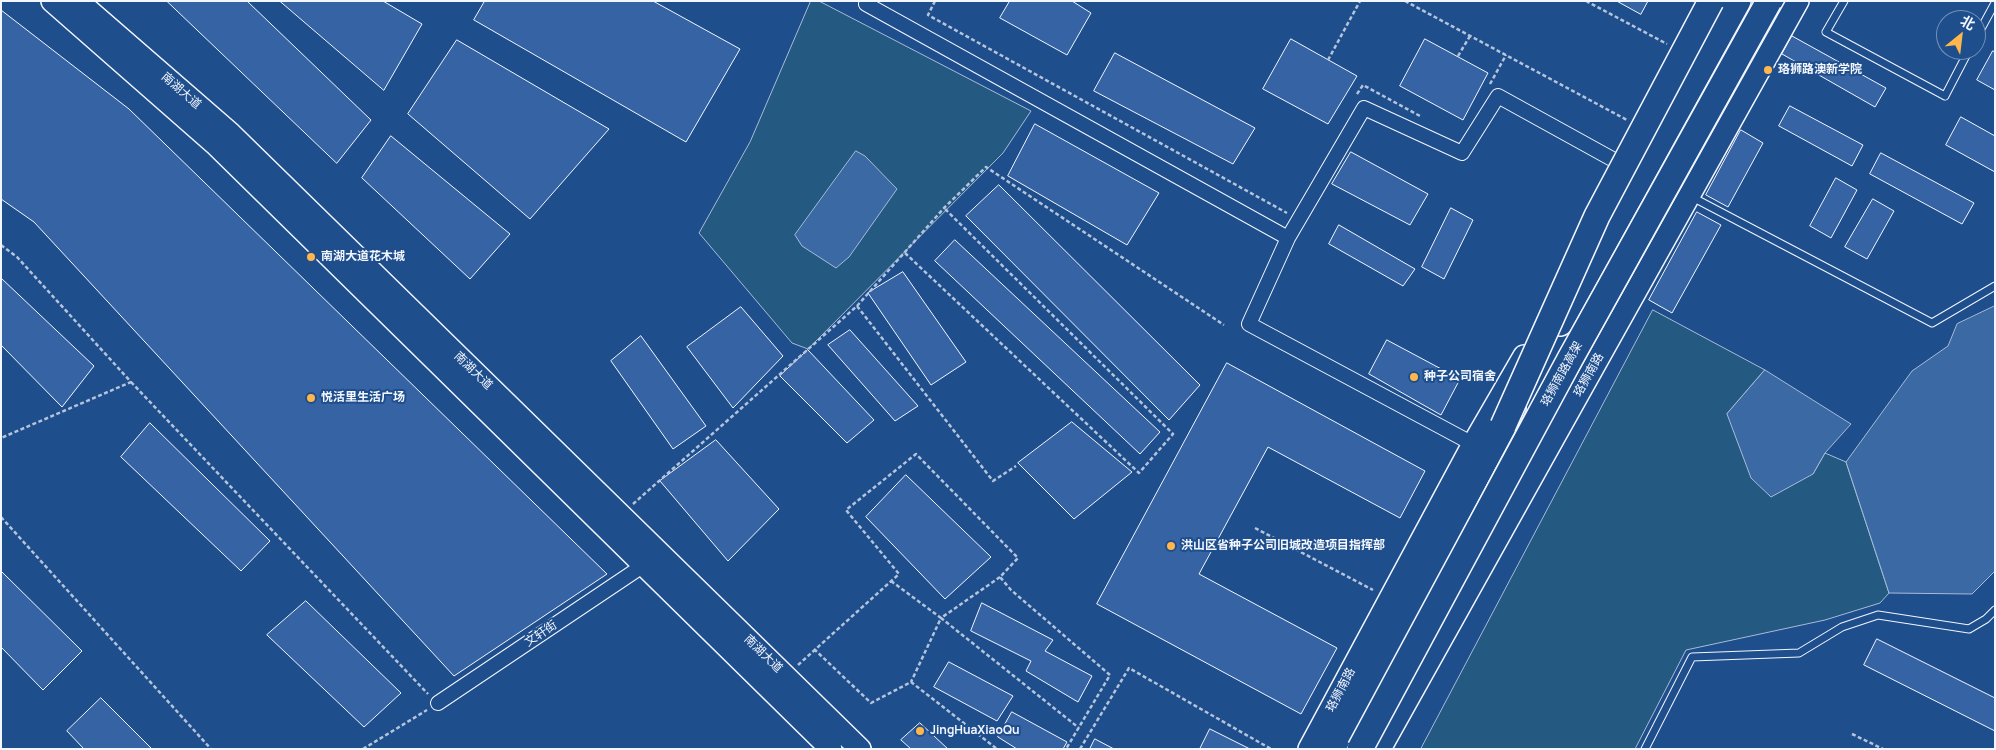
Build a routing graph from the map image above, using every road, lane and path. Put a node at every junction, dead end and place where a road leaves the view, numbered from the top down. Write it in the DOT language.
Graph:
graph roads {
  1 [pos="52,1"];
  2 [pos="78,1"];
  3 [pos="935,1"];
  4 [pos="1360,1"];
  5 [pos="1405,1"];
  6 [pos="1586,1"];
  7 [pos="1711,1"];
  8 [pos="1719,1"];
  9 [pos="1738,1"];
  10 [pos="1759,1"];
  11 [pos="1769,1"];
  12 [pos="1844,1"];
  13 [pos="865,2"];
  14 [pos="1995,3"];
  15 [pos="1794,8"];
  16 [pos="1986,20"];
  17 [pos="1470,36"];
  18 [pos="1684,52"];
  19 [pos="1506,55"];
  20 [pos="1458,56"];
  21 [pos="1328,60"];
  22 [pos="1965,60"];
  23 [pos="1487,88"];
  24 [pos="1353,102"];
  25 [pos="1424,118"];
  26 [pos="1629,121"];
  27 [pos="1623,166"];
  28 [pos="1689,196"];
  29 [pos="1292,205"];
  30 [pos="944,208"];
  31 [pos="1288,238"];
  32 [pos="1,245"];
  33 [pos="905,253"];
  34 [pos="1995,286"];
  35 [pos="857,306"];
  36 [pos="1224,324"];
  37 [pos="131,382"];
  38 [pos="1503,426"];
  39 [pos="1,438"];
  40 [pos="1473,444"];
  41 [pos="1016,466"];
  42 [pos="621,515"];
  43 [pos="1,517"];
  44 [pos="1255,528"];
  45 [pos="644,565"];
  46 [pos="1000,577"];
  47 [pos="891,581"];
  48 [pos="1390,599"];
  49 [pos="1995,610"];
  50 [pos="941,618"];
  51 [pos="814,649"];
  52 [pos="786,677"];
  53 [pos="912,682"];
  54 [pos="438,703"];
  55 [pos="1078,728"];
  56 [pos="1852,734"];
  57 [pos="211,749"];
  58 [pos="363,749"];
  59 [pos="831,749"];
  60 [pos="860,749"];
  61 [pos="997,749"];
  62 [pos="1066,749"];
  63 [pos="1080,749"];
  64 [pos="1271,749"];
  65 [pos="1309,749"];
  66 [pos="1332,749"];
  67 [pos="1360,749"];
  68 [pos="1380,749"];
  69 [pos="1645,749"];
  70 [pos="1882,749"];
  1 -- 45 [label="main road, 南湖大道"];
  2 -- 42 [label="main road, 南湖大道"];
  3 -- 29 [label="path"];
  4 -- 21 [label="path"];
  5 -- 17 [label="path"];
  6 -- 18 [label="path"];
  7 -- 18 [label="highway, bridge"];
  8 -- 40 [label="main road, 珞狮南路"];
  9 -- 38 [label="highway, bridge"];
  10 -- 15 [label="street"];
  11 -- 67 [label="highway, 珞狮南路高架, bridge"];
  12 -- 22 [label="lane"];
  13 -- 31 [label="street"];
  14 -- 16 [label="lane"];
  15 -- 28 [label="main road, 珞狮南路"];
  17 -- 19 [label="path"];
  17 -- 20 [label="path"];
  18 -- 27 [label="highway, bridge"];
  19 -- 23 [label="path"];
  19 -- 26 [label="path"];
  24 -- 25 [label="path"];
  27 -- 31 [label="street"];
  27 -- 38 [label="highway, bridge"];
  28 -- 34 [label="lane"];
  28 -- 68 [label="main road, 珞狮南路"];
  30 -- 33 [label="path"];
  30 -- 33 [label="path"];
  30 -- 36 [label="path"];
  31 -- 40 [label="street"];
  32 -- 37 [label="path"];
  33 -- 35 [label="path"];
  35 -- 41 [label="path"];
  35 -- 42 [label="path"];
  37 -- 39 [label="path"];
  37 -- 54 [label="path"];
  38 -- 66 [label="highway"];
  40 -- 48 [label="main road, 珞狮南路"];
  42 -- 52 [label="main road, 南湖大道"];
  43 -- 57 [label="path"];
  44 -- 48 [label="path"];
  45 -- 54 [label="street, 文轩街"];
  45 -- 59 [label="main road, 南湖大道"];
  46 -- 47 [label="path"];
  46 -- 50 [label="path"];
  46 -- 55 [label="path"];
  47 -- 50 [label="path"];
  47 -- 51 [label="path"];
  48 -- 65 [label="main road, 珞狮南路"];
  49 -- 69 [label="lane"];
  50 -- 53 [label="path"];
  50 -- 55 [label="path"];
  51 -- 52 [label="path"];
  51 -- 53 [label="path"];
  52 -- 60 [label="main road, 南湖大道"];
  53 -- 61 [label="path"];
  54 -- 58 [label="path"];
  55 -- 62 [label="path"];
  56 -- 70 [label="path"];
  63 -- 64 [label="path"];
}
